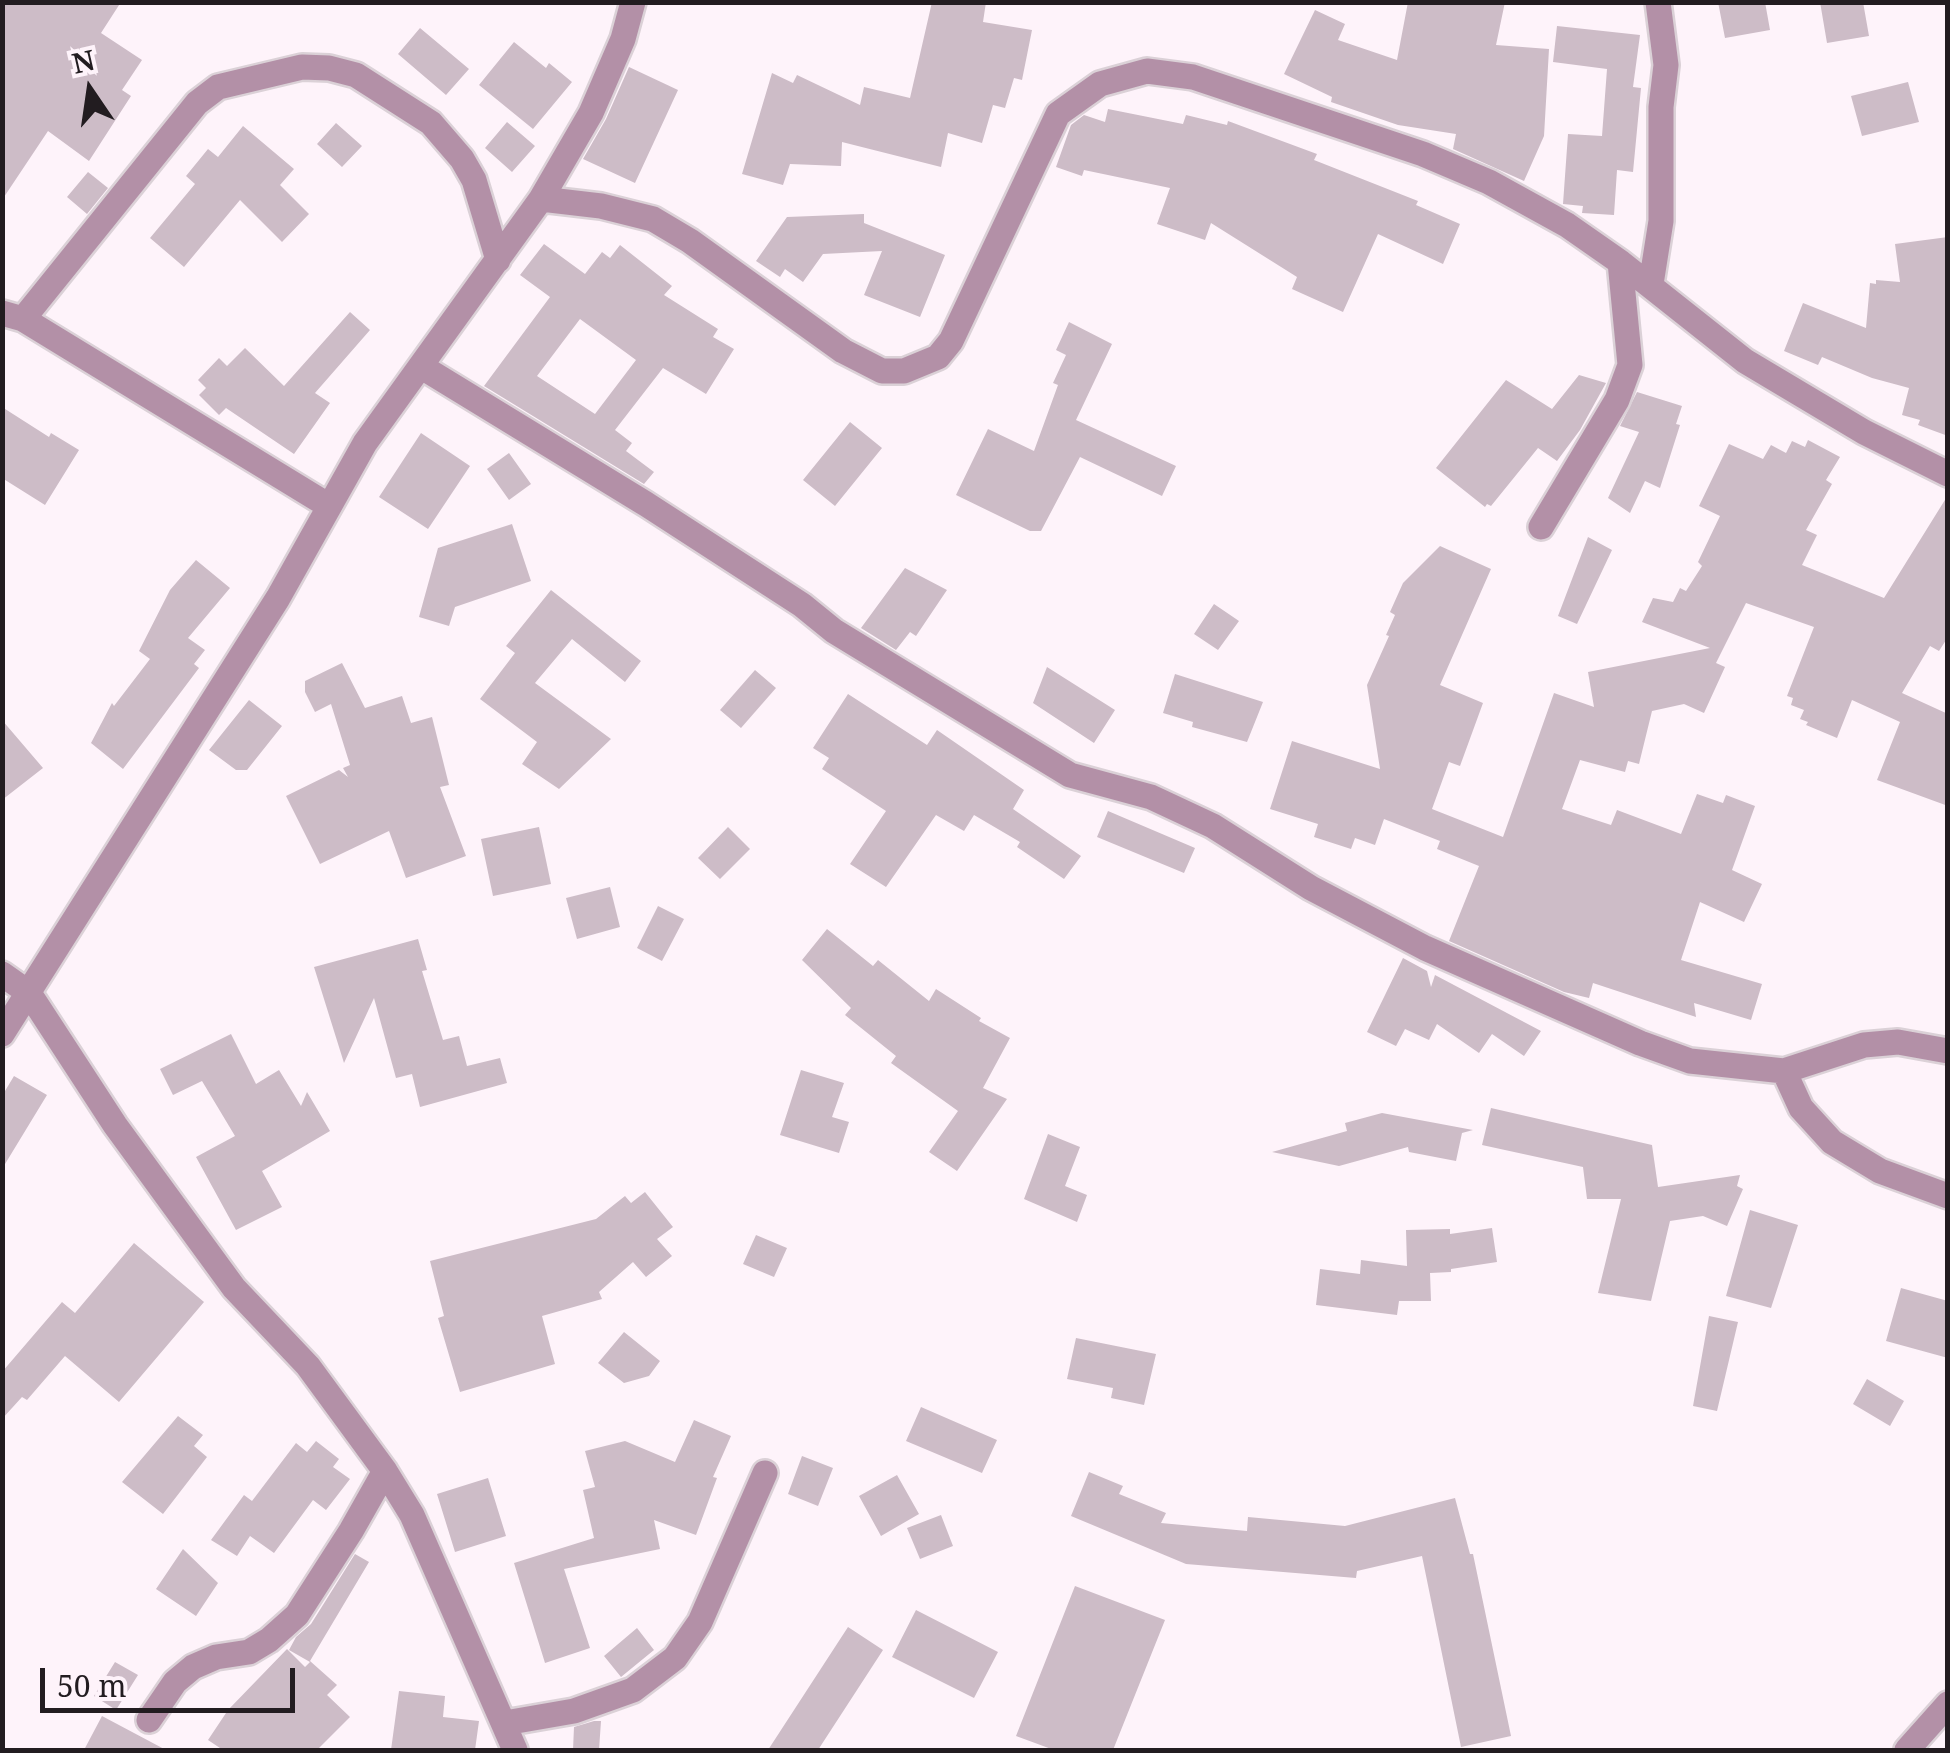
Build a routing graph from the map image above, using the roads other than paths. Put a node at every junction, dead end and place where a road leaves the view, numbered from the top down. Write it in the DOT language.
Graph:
graph roads {
  1 [pos="632,2"];
  2 [pos="1658,2"];
  3 [pos="541,199"];
  4 [pos="498,260"];
  5 [pos="1620,262"];
  6 [pos="1651,284"];
  7 [pos="13,316"];
  8 [pos="422,367"];
  9 [pos="1948,474"];
  10 [pos="329,506"];
  11 [pos="1542,527"];
  12 [pos="2,974"];
  13 [pos="29,993"];
  14 [pos="2,1034"];
  15 [pos="1948,1051"];
  16 [pos="1784,1071"];
  17 [pos="1948,1196"];
  18 [pos="385,1471"];
  19 [pos="765,1473"];
  20 [pos="1948,1704"];
  21 [pos="149,1720"];
  22 [pos="504,1723"];
  23 [pos="514,1750"];
  24 [pos="1907,1750"];
  1 -- 3 [label="street"];
  2 -- 6 [label="street"];
  3 -- 4 [label="street"];
  3 -- 5 [label="street"];
  4 -- 7 [label="street"];
  4 -- 8 [label="street"];
  5 -- 6 [label="street"];
  5 -- 11 [label="street"];
  6 -- 9 [label="street"];
  7 -- 10 [label="street"];
  8 -- 10 [label="street"];
  8 -- 16 [label="street"];
  10 -- 13 [label="street"];
  12 -- 13 [label="street"];
  13 -- 14 [label="street"];
  13 -- 18 [label="street"];
  15 -- 16 [label="street"];
  16 -- 17 [label="street"];
  18 -- 21 [label="street"];
  18 -- 22 [label="street"];
  19 -- 22 [label="street"];
  20 -- 24 [label="street"];
  22 -- 23 [label="street"];
}
